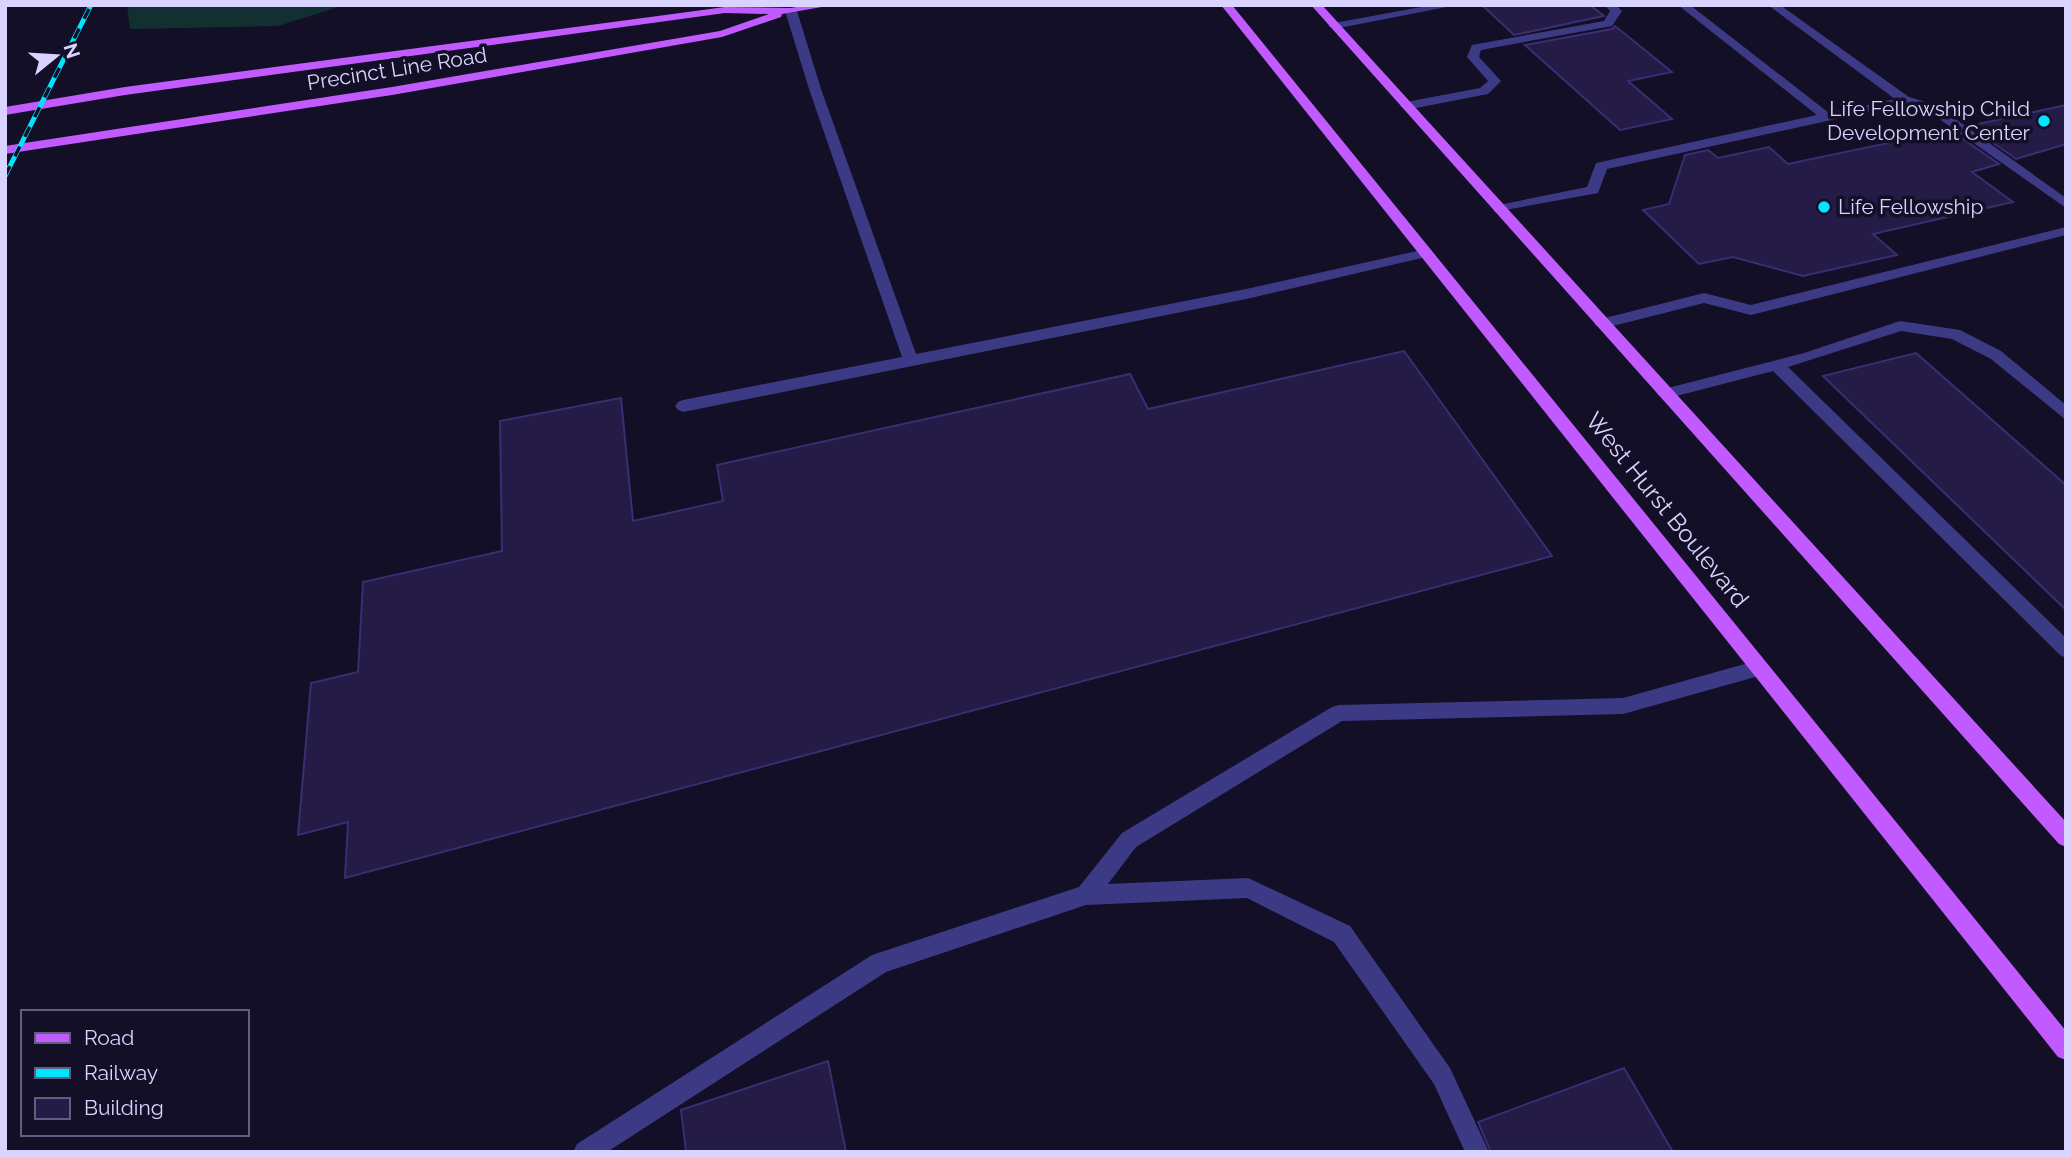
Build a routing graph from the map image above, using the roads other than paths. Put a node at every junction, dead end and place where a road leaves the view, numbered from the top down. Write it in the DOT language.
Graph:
graph roads {
  1 [pos="828,5"];
  2 [pos="1226,5"];
  3 [pos="1316,5"];
  4 [pos="1452,5"];
  5 [pos="1610,5"];
  6 [pos="1683,5"];
  7 [pos="1773,5"];
  8 [pos="792,10"];
  9 [pos="1334,26"];
  10 [pos="1905,100"];
  11 [pos="1406,106"];
  12 [pos="5,111"];
  13 [pos="1827,117"];
  14 [pos="5,150"];
  15 [pos="2066,204"];
  16 [pos="1499,209"];
  17 [pos="2066,231"];
  18 [pos="1426,253"];
  19 [pos="1601,324"];
  20 [pos="911,361"];
  21 [pos="1776,365"];
  22 [pos="1665,394"];
  23 [pos="683,406"];
  24 [pos="2066,414"];
  25 [pos="2066,650"];
  26 [pos="1759,668"];
  27 [pos="2066,837"];
  28 [pos="1086,895"];
  29 [pos="2066,1049"];
  30 [pos="585,1152"];
  31 [pos="1476,1152"];
  1 -- 8 [label="main road, Precinct Line Road"];
  2 -- 18 [label="main road, West Hurst Boulevard"];
  3 -- 9 [label="main road"];
  4 -- 9 [label="lane"];
  5 -- 11 [label="lane"];
  6 -- 13 [label="lane"];
  7 -- 10 [label="lane"];
  8 -- 12 [label="main road, Precinct Line Road"];
  8 -- 14 [label="main road, Precinct Line Road"];
  8 -- 20 [label="lane"];
  9 -- 11 [label="main road"];
  10 -- 13 [label="lane"];
  10 -- 15 [label="lane"];
  11 -- 16 [label="main road"];
  13 -- 16 [label="lane"];
  16 -- 19 [label="main road"];
  17 -- 19 [label="lane"];
  18 -- 20 [label="lane"];
  18 -- 26 [label="main road, West Hurst Boulevard"];
  19 -- 22 [label="main road"];
  20 -- 23 [label="lane"];
  21 -- 22 [label="lane"];
  21 -- 24 [label="lane"];
  21 -- 25 [label="lane"];
  22 -- 27 [label="main road"];
  26 -- 28 [label="lane"];
  26 -- 29 [label="main road, West Hurst Boulevard"];
  28 -- 30 [label="lane"];
  28 -- 31 [label="lane"];
}
